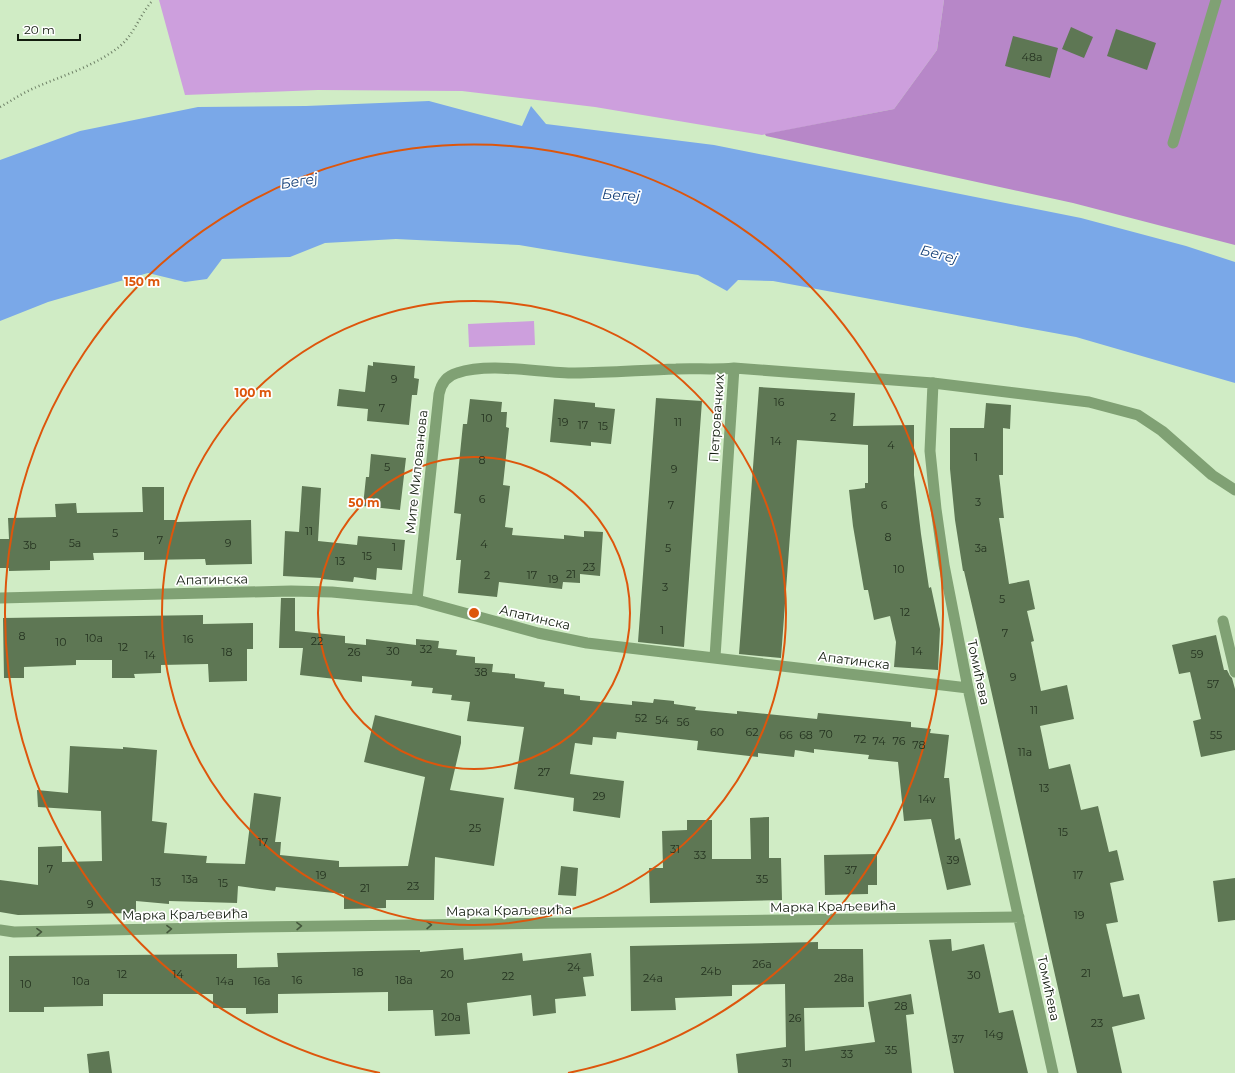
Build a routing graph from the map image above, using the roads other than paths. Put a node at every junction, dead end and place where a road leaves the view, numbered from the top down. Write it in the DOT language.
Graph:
graph roads {
  1 [pos="1216,0"];
  2 [pos="1173,143"];
  3 [pos="734,368"];
  4 [pos="474,370"];
  5 [pos="933,384"];
  6 [pos="1235,490"];
  7 [pos="0,598"];
  8 [pos="417,600"];
  9 [pos="1223,621"];
  10 [pos="715,658"];
  11 [pos="1235,672"];
  12 [pos="968,688"];
  13 [pos="1019,917"];
  14 [pos="0,930"];
  15 [pos="1053,1073"];
  1 -- 2 [label="street"];
  3 -- 4 [label="street, Петровачких"];
  3 -- 5 [label="street"];
  3 -- 10 [label="street, Петровачких"];
  4 -- 8 [label="street, Мите Милованова"];
  5 -- 6 [label="street"];
  5 -- 12 [label="street, Томићева"];
  7 -- 8 [label="street, Апатинска"];
  8 -- 10 [label="street, Апатинска"];
  9 -- 11 [label="street"];
  10 -- 12 [label="street, Апатинска"];
  12 -- 13 [label="street, Томићева"];
  14 -- 13 [label="street, Марка Краљевића, one-way"];
  13 -- 15 [label="street, Томићева"];
}
